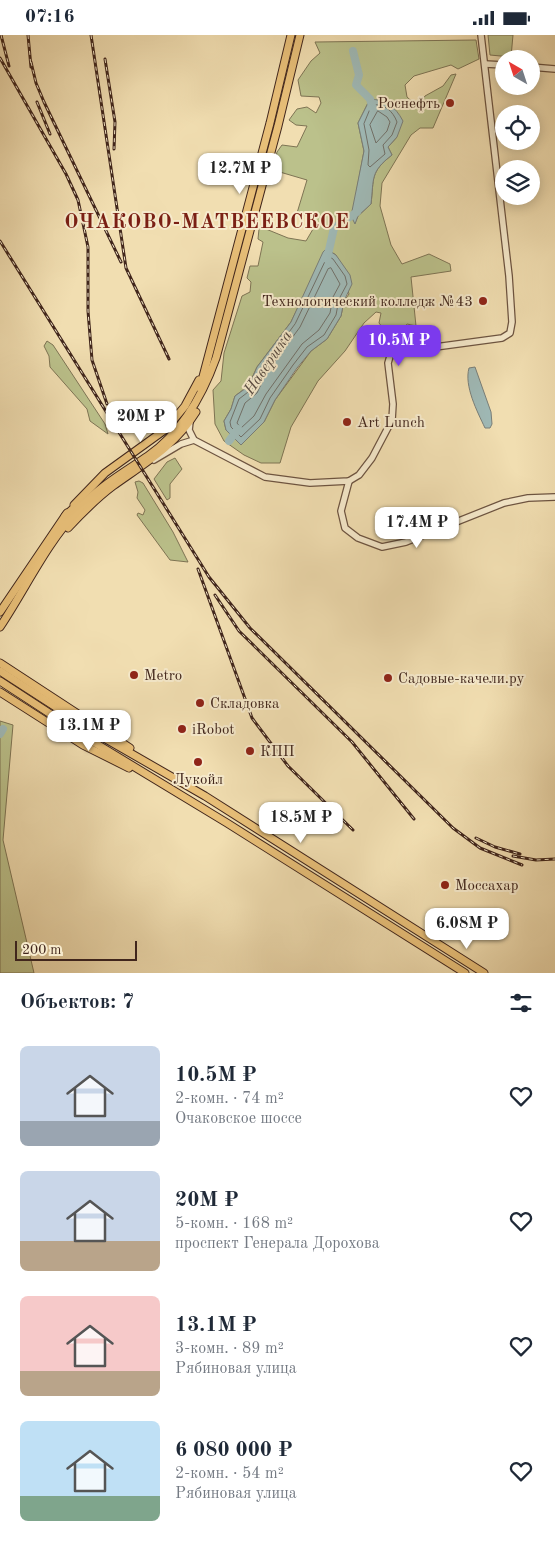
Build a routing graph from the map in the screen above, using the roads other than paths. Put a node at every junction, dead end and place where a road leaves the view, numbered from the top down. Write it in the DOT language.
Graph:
graph roads {
  1 [pos="291,35"];
  2 [pos="300,35"];
  3 [pos="481,35"];
  4 [pos="485,64"];
  5 [pos="495,65"];
  6 [pos="540,68"];
  7 [pos="555,69"];
  8 [pos="216,358"];
  9 [pos="191,420"];
  10 [pos="194,440"];
  11 [pos="143,466"];
  12 [pos="349,481"];
  13 [pos="555,497"];
  14 [pos="34,574"];
  15 [pos="0,612"];
  16 [pos="0,627"];
  17 [pos="1,666"];
  18 [pos="0,681"];
  19 [pos="0,692"];
  20 [pos="150,764"];
  21 [pos="150,776"];
  22 [pos="465,973"];
  23 [pos="484,973"];
  1 -- 15 [label="main road"];
  2 -- 8 [label="main road"];
  3 -- 4 [label="street"];
  4 -- 5 [label="street"];
  4 -- 12 [label="street"];
  6 -- 7 [label="street"];
  8 -- 9 [label="main road"];
  8 -- 14 [label="main road"];
  9 -- 10 [label="street"];
  9 -- 11 [label="main road"];
  10 -- 11 [label="street"];
  10 -- 12 [label="street"];
  11 -- 14 [label="main road"];
  12 -- 13 [label="street"];
  14 -- 16 [label="main road"];
  17 -- 20 [label="main road"];
  17 -- 20 [label="main road"];
  18 -- 21 [label="main road"];
  19 -- 21 [label="main road"];
  20 -- 23 [label="main road"];
  21 -- 22 [label="main road"];
}
